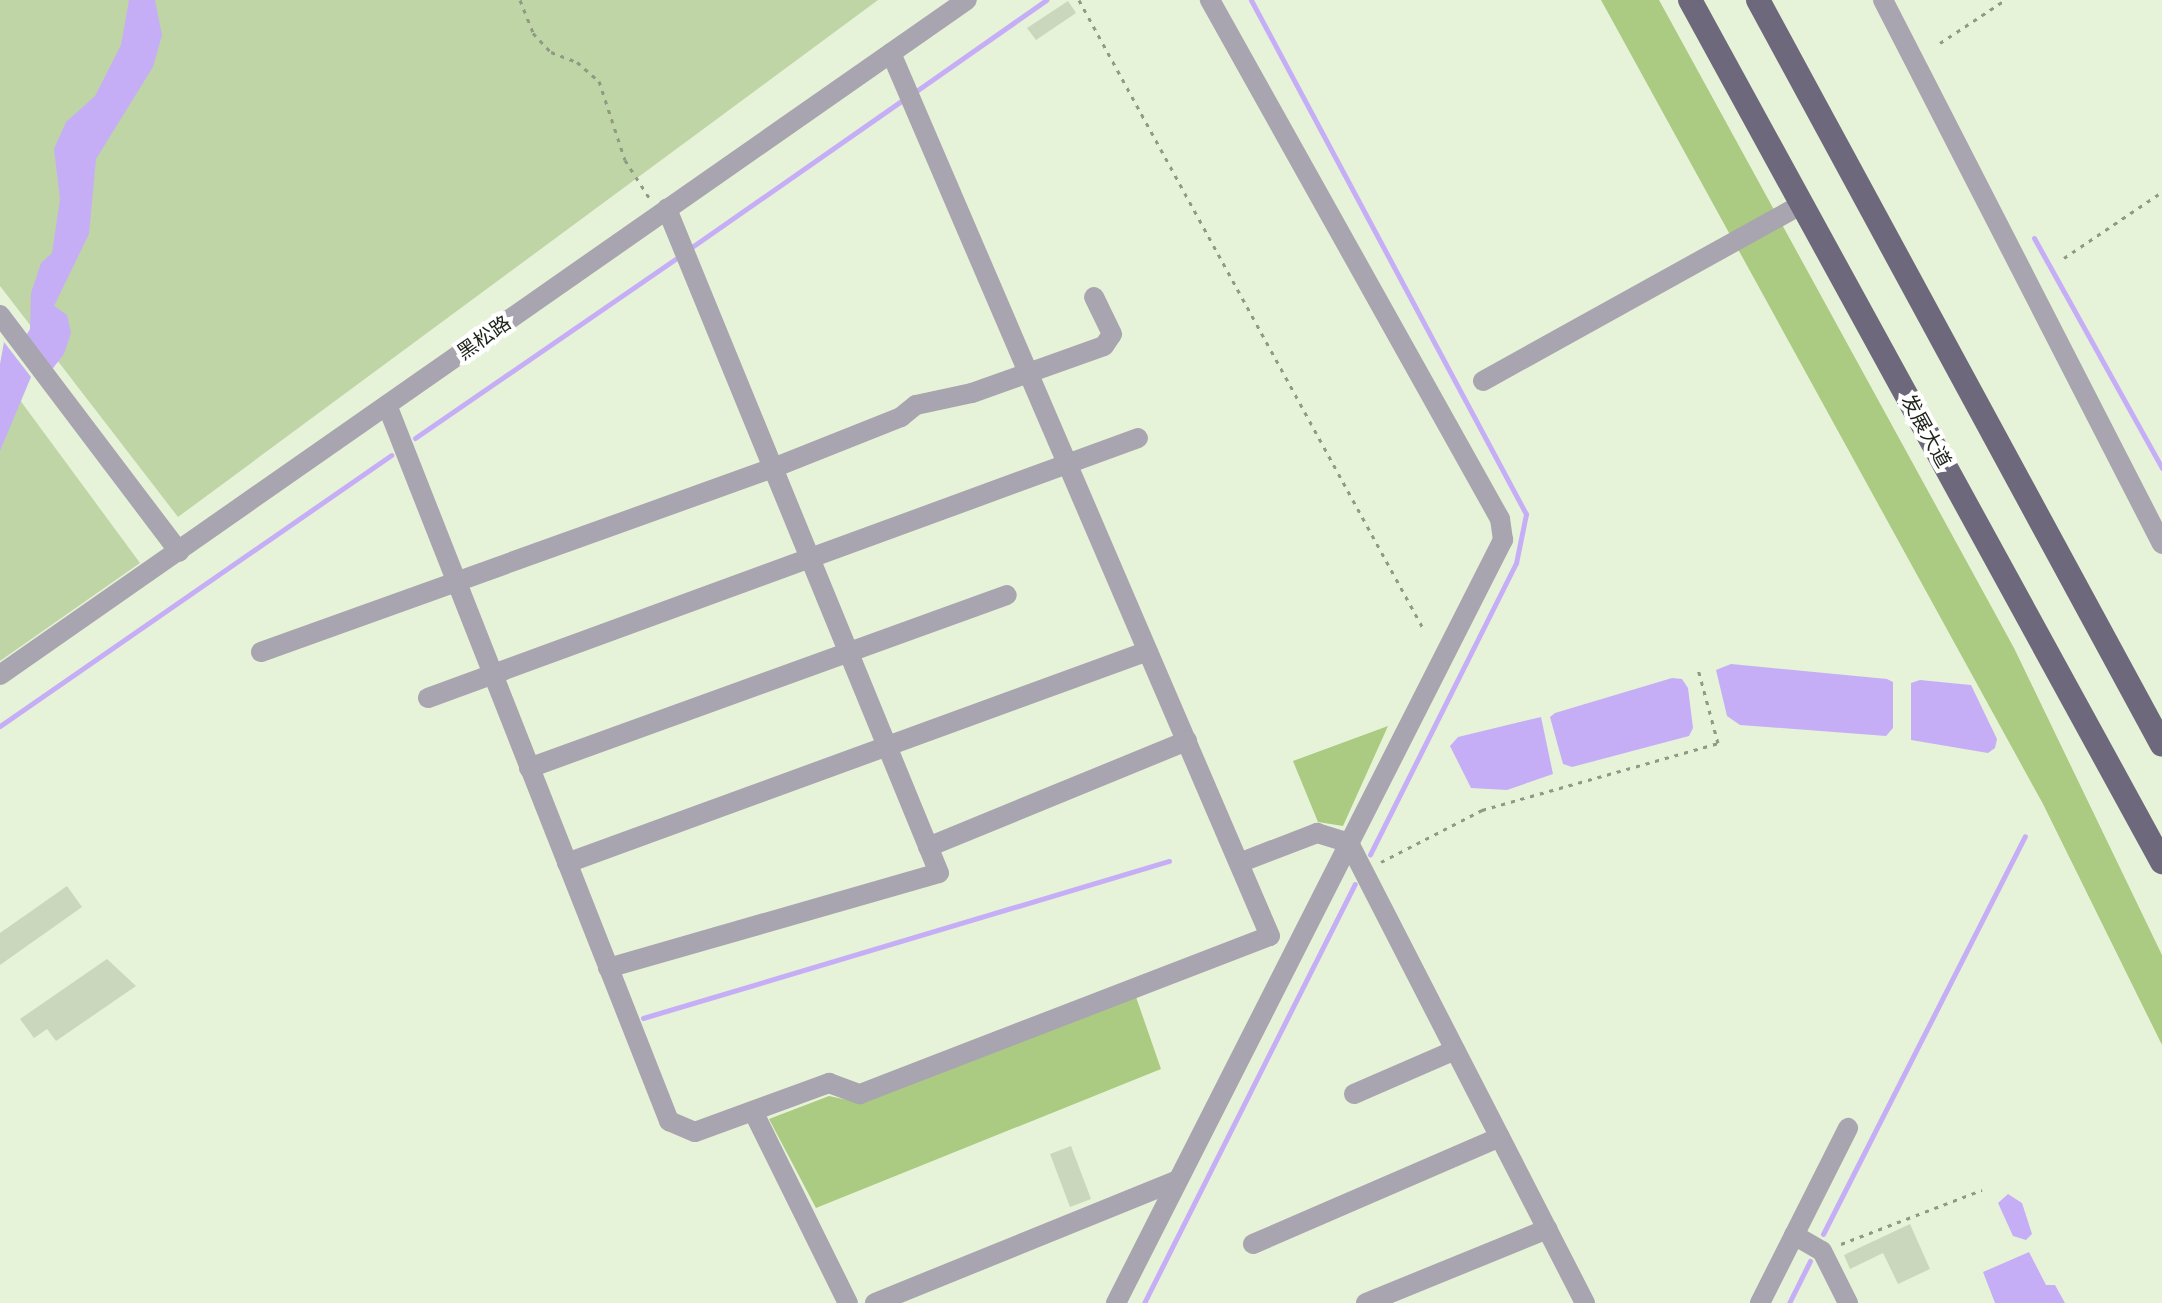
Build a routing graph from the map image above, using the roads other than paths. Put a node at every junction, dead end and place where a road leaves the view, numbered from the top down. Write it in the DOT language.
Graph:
graph roads {
  1 [pos="967,0"];
  2 [pos="1210,0"];
  3 [pos="1690,0"];
  4 [pos="1758,0"];
  5 [pos="1883,0"];
  6 [pos="891,53"];
  7 [pos="1802,204"];
  8 [pos="667,209"];
  9 [pos="1094,297"];
  10 [pos="0,315"];
  11 [pos="1029,373"];
  12 [pos="1483,381"];
  13 [pos="387,405"];
  14 [pos="1138,438"];
  15 [pos="1068,464"];
  16 [pos="773,468"];
  17 [pos="2154,512"];
  18 [pos="2162,544"];
  19 [pos="179,552"];
  20 [pos="810,558"];
  21 [pos="457,584"];
  22 [pos="1007,595"];
  23 [pos="1148,651"];
  24 [pos="261,652"];
  25 [pos="848,653"];
  26 [pos="493,674"];
  27 [pos="0,675"];
  28 [pos="428,698"];
  29 [pos="1187,741"];
  30 [pos="2162,745"];
  31 [pos="887,746"];
  32 [pos="529,768"];
  33 [pos="1349,843"];
  34 [pos="928,847"];
  35 [pos="2162,862"];
  36 [pos="567,863"];
  37 [pos="1239,863"];
  38 [pos="608,968"];
  39 [pos="1455,1050"];
  40 [pos="1354,1094"];
  41 [pos="753,1111"];
  42 [pos="1848,1128"];
  43 [pos="1500,1137"];
  44 [pos="1178,1180"];
  45 [pos="1547,1229"];
  46 [pos="1794,1235"];
  47 [pos="1253,1244"];
  48 [pos="848,1303"];
  49 [pos="875,1303"];
  50 [pos="1116,1303"];
  51 [pos="1366,1303"];
  52 [pos="1585,1303"];
  53 [pos="1760,1303"];
  54 [pos="1848,1303"];
  1 -- 6 [label="street, 黑松路"];
  2 -- 33 [label="street"];
  3 -- 7 [label="main road, 发展大道"];
  4 -- 30 [label="main road"];
  5 -- 17 [label="street"];
  6 -- 8 [label="street, 黑松路"];
  6 -- 11 [label="street"];
  7 -- 12 [label="street"];
  7 -- 35 [label="main road, 发展大道"];
  8 -- 13 [label="street, 黑松路"];
  8 -- 16 [label="street"];
  9 -- 11 [label="street"];
  10 -- 19 [label="street"];
  11 -- 15 [label="street"];
  11 -- 16 [label="street"];
  13 -- 19 [label="street, 黑松路"];
  13 -- 21 [label="street"];
  14 -- 15 [label="street"];
  15 -- 20 [label="street"];
  15 -- 23 [label="street"];
  16 -- 20 [label="street"];
  16 -- 21 [label="street"];
  17 -- 18 [label="street"];
  19 -- 27 [label="street, 黑松路"];
  20 -- 25 [label="street"];
  20 -- 26 [label="street"];
  21 -- 24 [label="street"];
  21 -- 26 [label="street"];
  22 -- 25 [label="street"];
  23 -- 29 [label="street"];
  23 -- 31 [label="street"];
  25 -- 31 [label="street"];
  25 -- 32 [label="street"];
  26 -- 28 [label="street"];
  26 -- 32 [label="street"];
  29 -- 34 [label="street"];
  29 -- 37 [label="street"];
  31 -- 34 [label="street"];
  31 -- 36 [label="street"];
  32 -- 36 [label="street"];
  33 -- 37 [label="street"];
  33 -- 39 [label="street"];
  33 -- 44 [label="street"];
  34 -- 38 [label="street"];
  36 -- 38 [label="street"];
  37 -- 41 [label="street"];
  38 -- 41 [label="street"];
  39 -- 40 [label="street"];
  39 -- 43 [label="street"];
  41 -- 48 [label="street"];
  42 -- 46 [label="street"];
  43 -- 45 [label="street"];
  43 -- 47 [label="street"];
  44 -- 49 [label="street"];
  44 -- 50 [label="street"];
  45 -- 51 [label="street"];
  45 -- 52 [label="street"];
  46 -- 53 [label="street"];
  46 -- 54 [label="street"];
}
